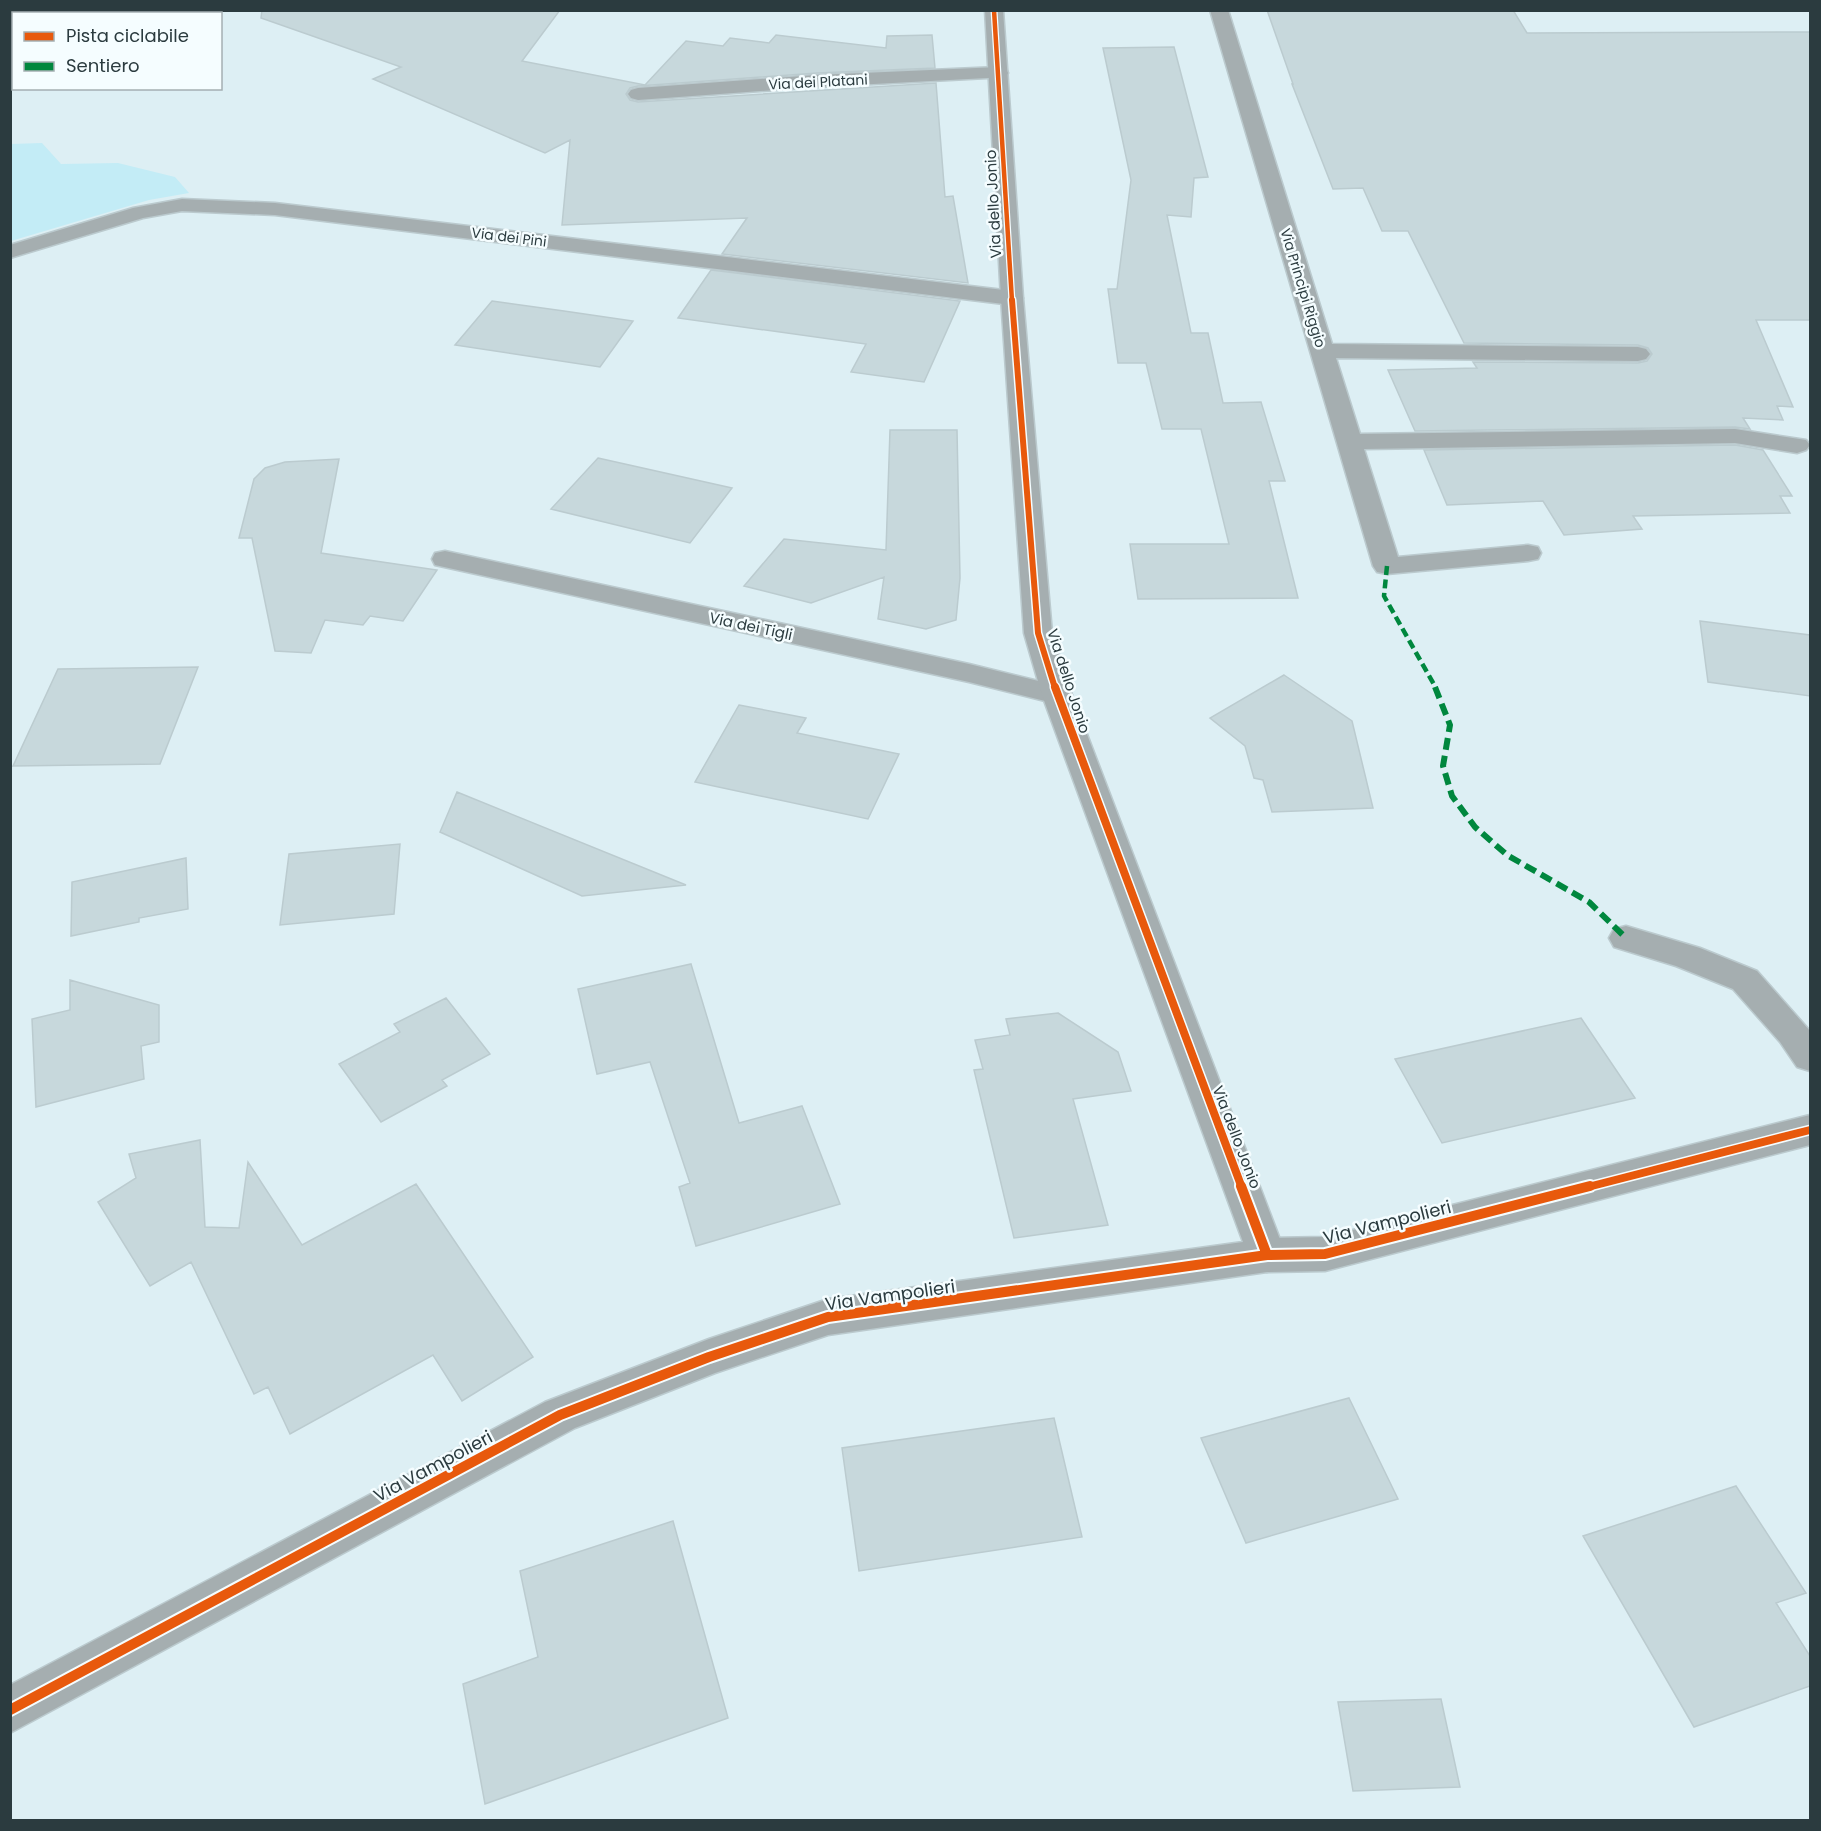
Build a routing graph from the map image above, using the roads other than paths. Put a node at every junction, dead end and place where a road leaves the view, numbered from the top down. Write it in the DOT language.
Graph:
graph roads {
  1 [pos="994,10"];
  2 [pos="1219,10"];
  3 [pos="999,73"];
  4 [pos="638,94"];
  5 [pos="10,252"];
  6 [pos="1012,298"];
  7 [pos="1323,351"];
  8 [pos="1638,354"];
  9 [pos="1350,442"];
  10 [pos="1797,445"];
  11 [pos="1528,553"];
  12 [pos="445,559"];
  13 [pos="1057,695"];
  14 [pos="1626,938"];
  15 [pos="1810,1057"];
  16 [pos="1810,1130"];
  17 [pos="1267,1255"];
  18 [pos="10,1710"];
  1 -- 3 [label="street, Via dello Jonio"];
  2 -- 7 [label="street, Via Principi Riggio"];
  3 -- 4 [label="street, Via dei Platani"];
  3 -- 6 [label="street, Via dello Jonio"];
  5 -- 6 [label="street, Via dei Pini"];
  6 -- 13 [label="street, Via dello Jonio"];
  7 -- 8 [label="street"];
  7 -- 9 [label="street, Via Principi Riggio"];
  9 -- 10 [label="street"];
  9 -- 11 [label="street, Via Principi Riggio"];
  12 -- 13 [label="street, Via dei Tigli"];
  13 -- 17 [label="street, Via dello Jonio"];
  14 -- 15 [label="street"];
  16 -- 17 [label="street, Via Vampolieri"];
  17 -- 18 [label="street, Via Vampolieri"];
}
